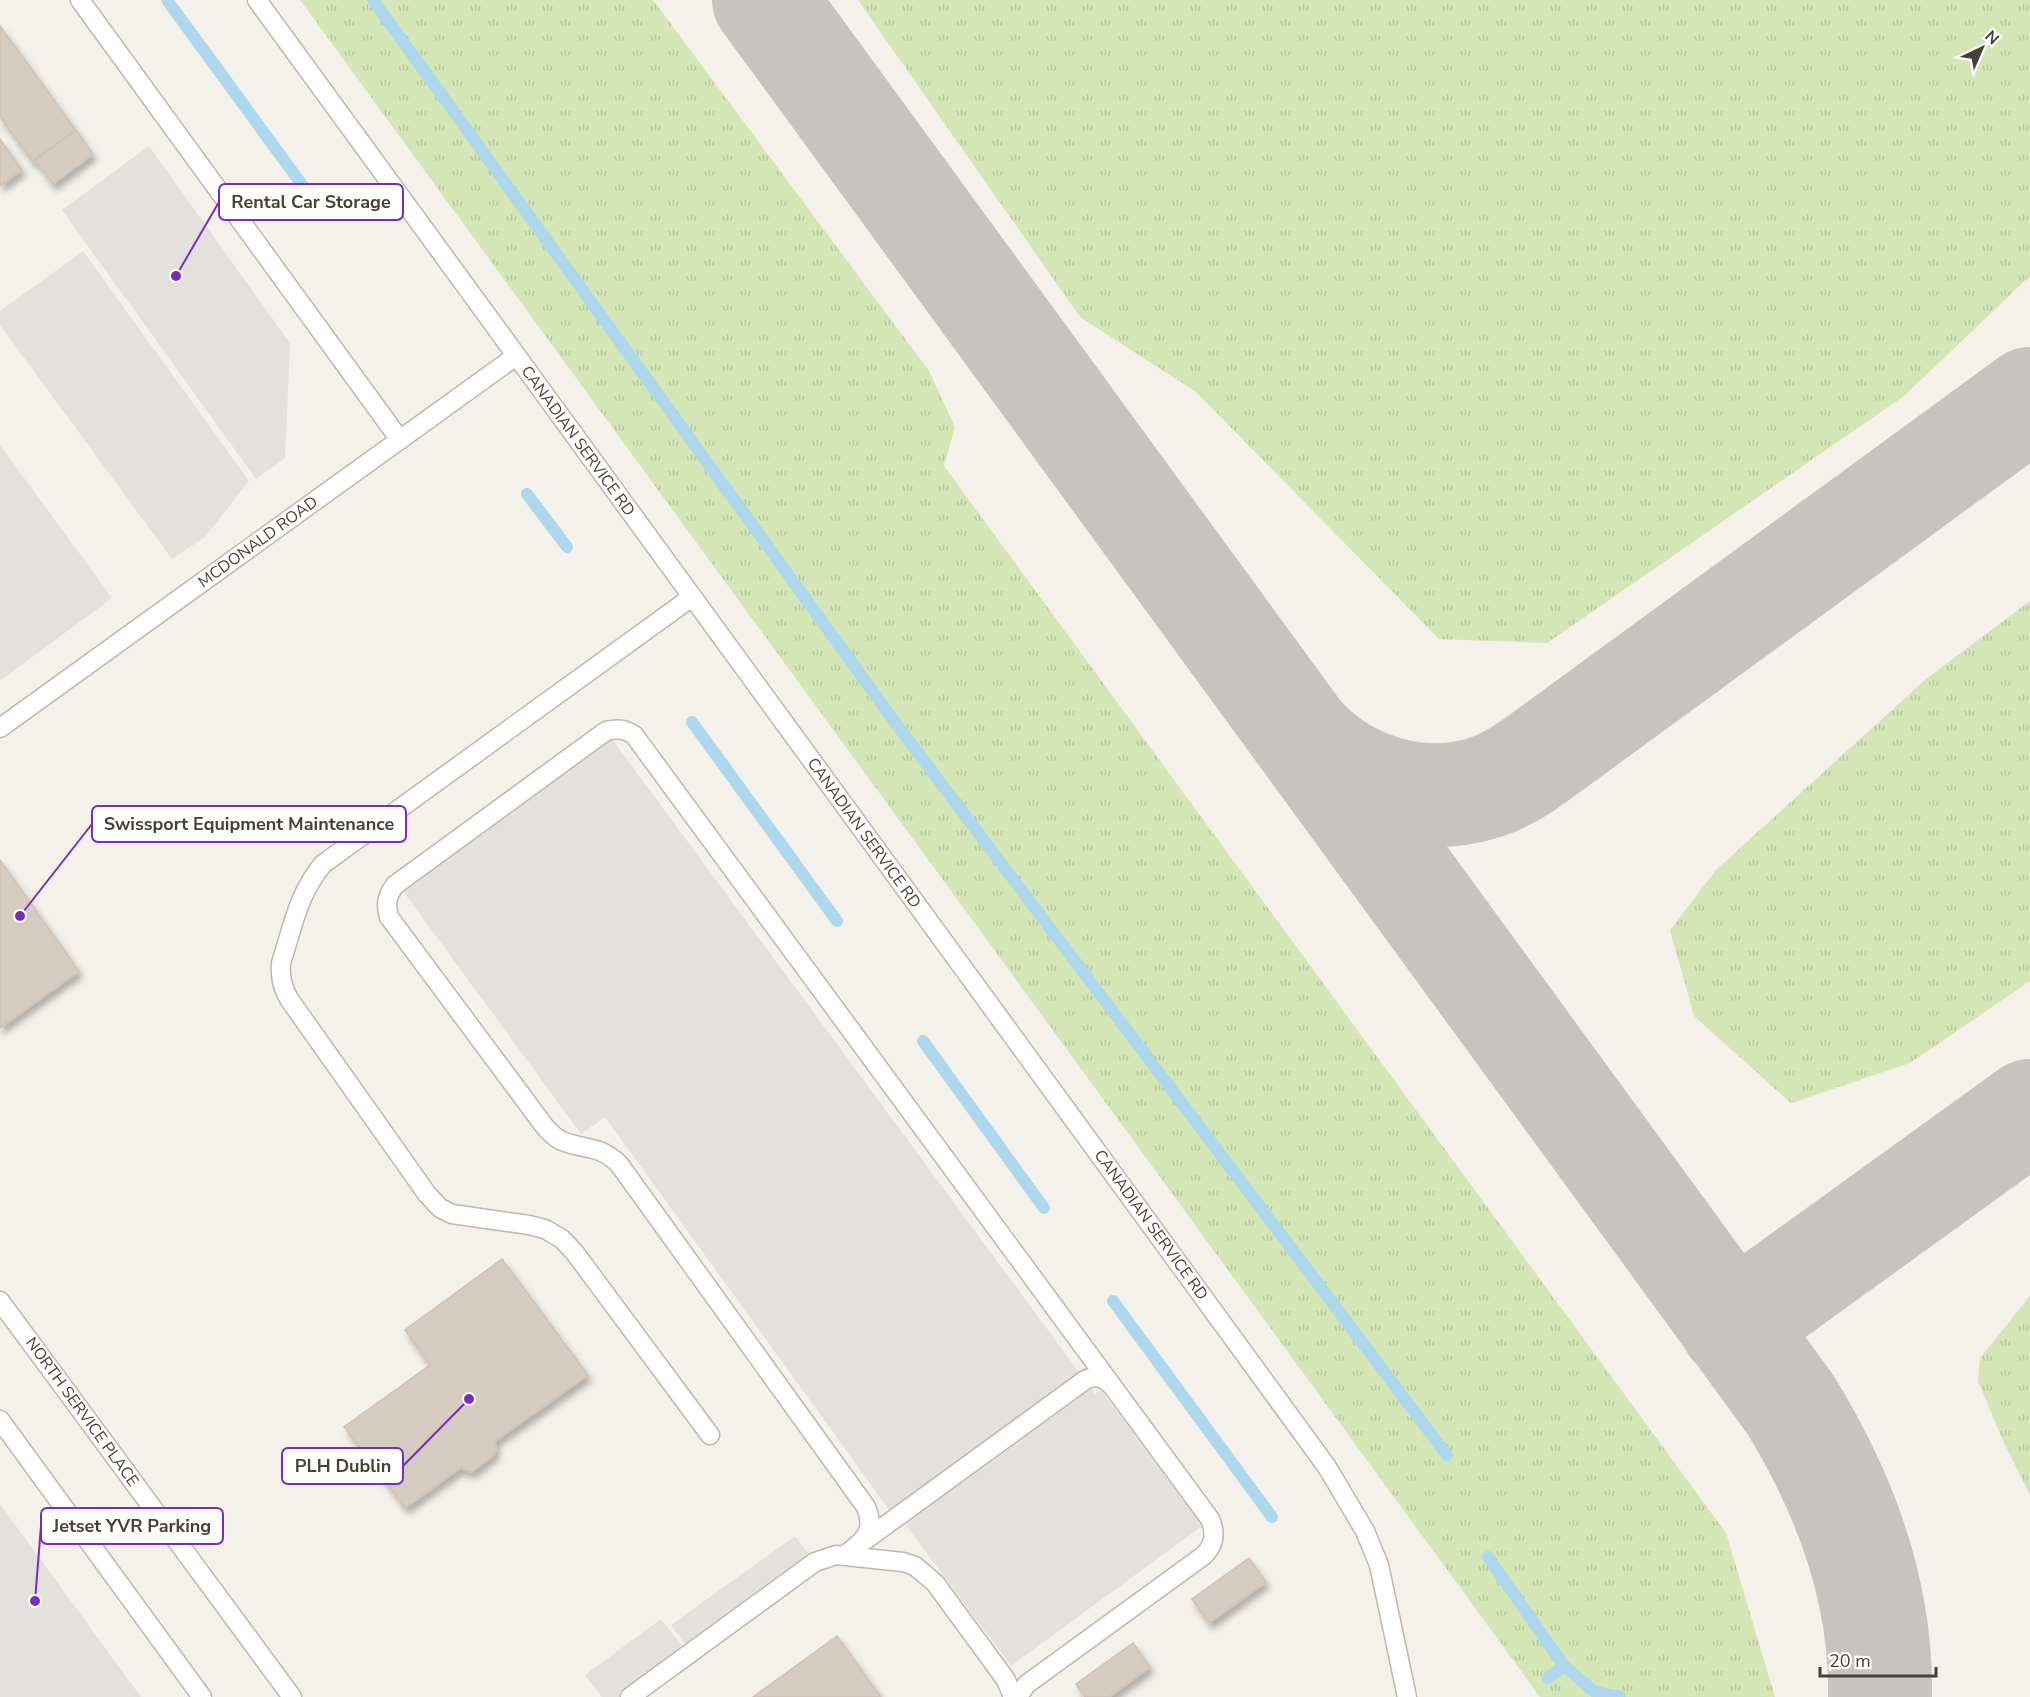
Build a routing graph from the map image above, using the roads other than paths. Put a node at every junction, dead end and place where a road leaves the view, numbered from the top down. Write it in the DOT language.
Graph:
graph roads {
  1 [pos="80,0"];
  2 [pos="257,0"];
  3 [pos="516,356"];
  4 [pos="400,440"];
  5 [pos="692,597"];
  6 [pos="0,728"];
  7 [pos="0,1301"];
  8 [pos="1110,1384"];
  9 [pos="0,1420"];
  10 [pos="710,1436"];
  11 [pos="861,1543"];
  12 [pos="845,1555"];
  13 [pos="202,1697"];
  14 [pos="292,1697"];
  15 [pos="630,1697"];
  16 [pos="1013,1697"];
  17 [pos="1017,1697"];
  18 [pos="1407,1697"];
  1 -- 4 [label="lane"];
  2 -- 3 [label="lane, CANADIAN SERVICE RD"];
  3 -- 4 [label="lane, MCDONALD ROAD"];
  3 -- 5 [label="lane, CANADIAN SERVICE RD"];
  4 -- 6 [label="lane, MCDONALD ROAD"];
  5 -- 10 [label="lane"];
  5 -- 18 [label="lane, CANADIAN SERVICE RD"];
  7 -- 14 [label="lane, NORTH SERVICE PLACE"];
  8 -- 11 [label="lane"];
  8 -- 11 [label="lane"];
  8 -- 17 [label="lane"];
  9 -- 13 [label="lane"];
  11 -- 12 [label="lane"];
  12 -- 15 [label="lane"];
  12 -- 16 [label="lane"];
}
